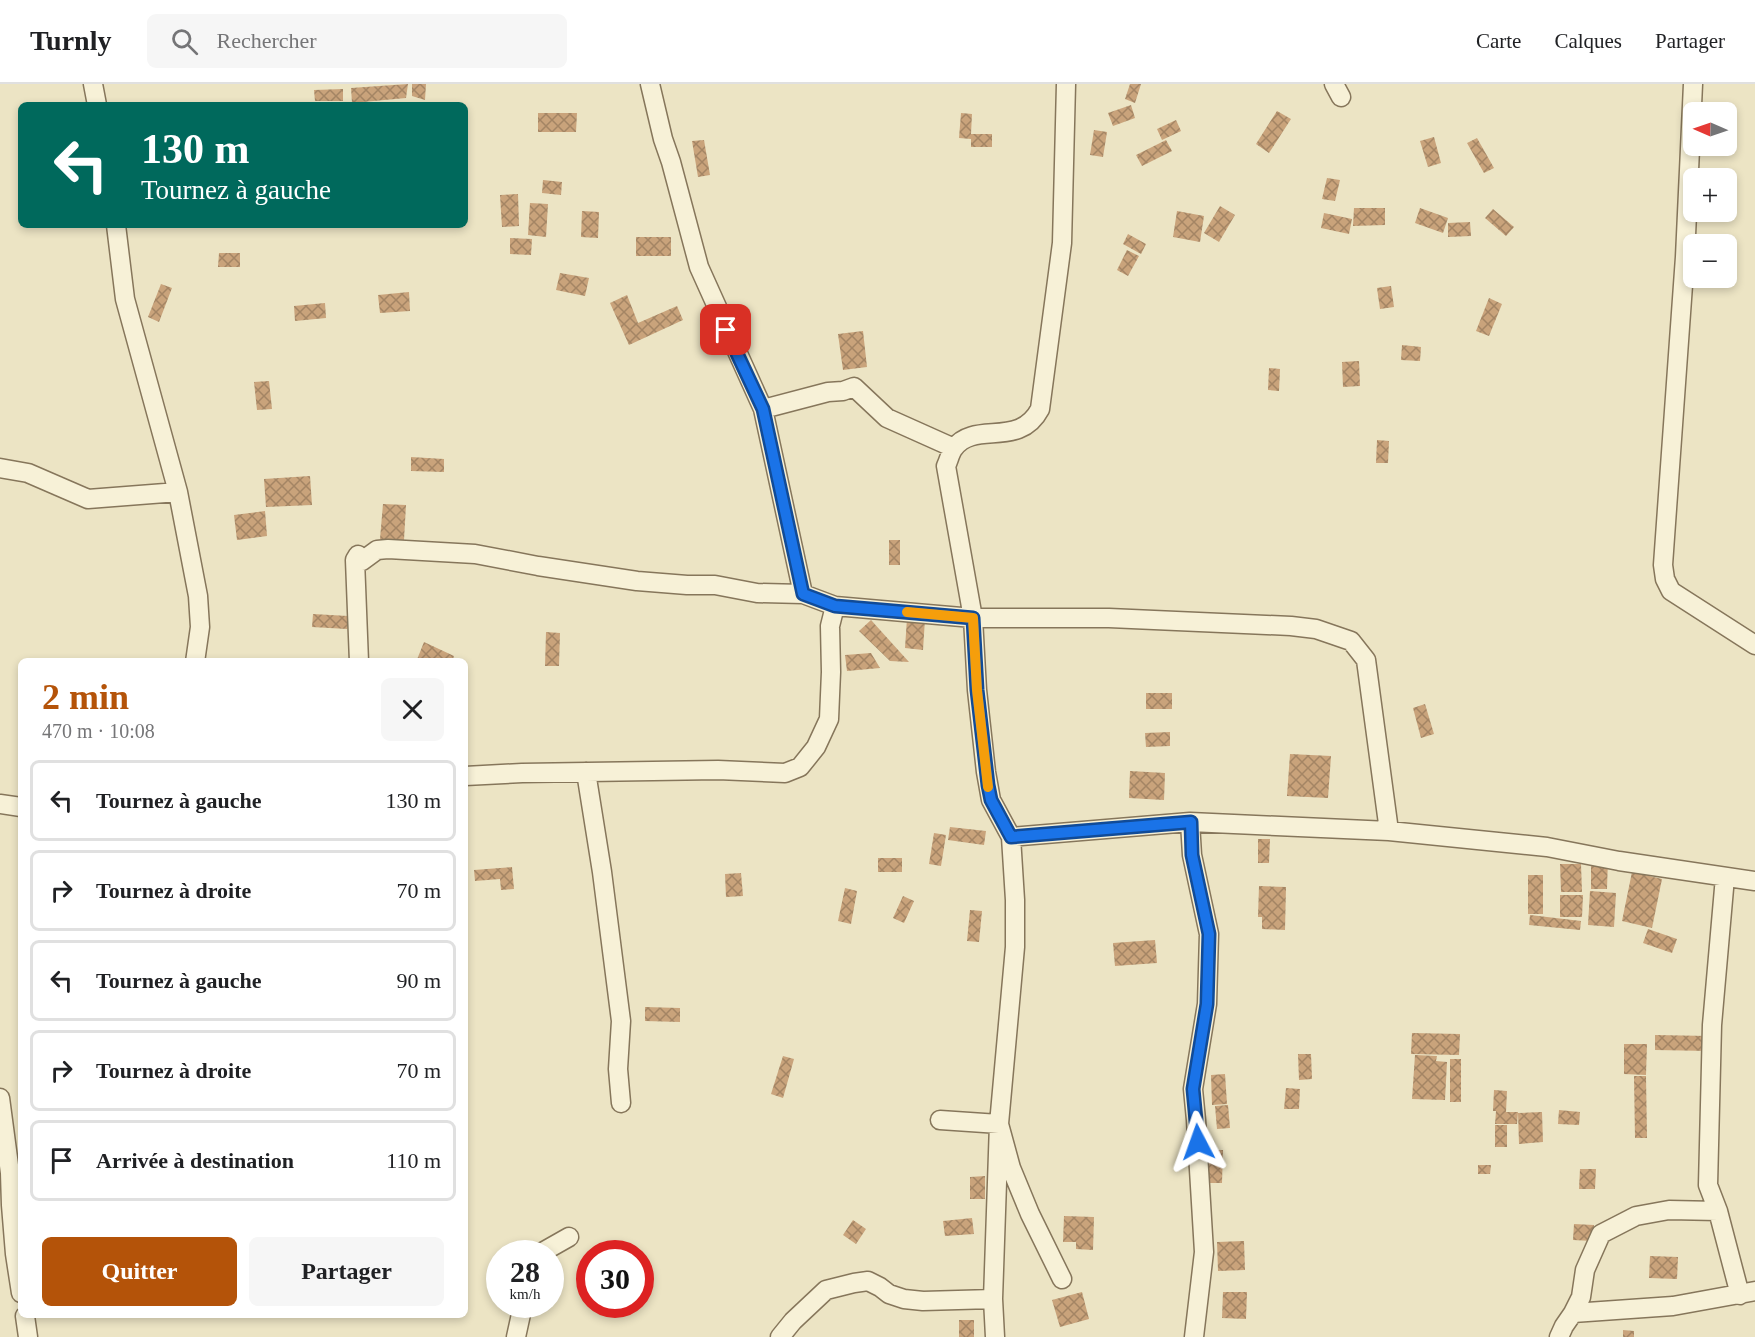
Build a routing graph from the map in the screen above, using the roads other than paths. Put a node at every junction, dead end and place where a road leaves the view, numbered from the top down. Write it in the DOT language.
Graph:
graph roads {
  1 [pos="93,84"];
  2 [pos="650,84"];
  3 [pos="1066,84"];
  4 [pos="1693,84"];
  5 [pos="96,102"];
  6 [pos="116,228"];
  7 [pos="763,409"];
  8 [pos="954,448"];
  9 [pos="0,468"];
  10 [pos="178,492"];
  11 [pos="803,594"];
  12 [pos="835,606"];
  13 [pos="973,618"];
  14 [pos="1755,645"];
  15 [pos="196,658"];
  16 [pos="359,658"];
  17 [pos="586,772"];
  18 [pos="468,776"];
  19 [pos="0,804"];
  20 [pos="18,807"];
  21 [pos="1191,822"];
  22 [pos="1389,831"];
  23 [pos="1011,837"];
  24 [pos="1725,877"];
  25 [pos="1755,881"];
  26 [pos="0,1098"];
  27 [pos="621,1103"];
  28 [pos="940,1120"];
  29 [pos="999,1124"];
  30 [pos="4,1150"];
  31 [pos="1718,1211"];
  32 [pos="569,1237"];
  33 [pos="564,1240"];
  34 [pos="18,1274"];
  35 [pos="1062,1279"];
  36 [pos="1748,1293"];
  37 [pos="993,1299"];
  38 [pos="1573,1313"];
  39 [pos="24,1318"];
  40 [pos="520,1318"];
  41 [pos="28,1337"];
  42 [pos="516,1337"];
  43 [pos="780,1337"];
  44 [pos="995,1337"];
  45 [pos="1194,1337"];
  46 [pos="1559,1337"];
  1 -- 5 [label="street"];
  2 -- 7 [label="street"];
  3 -- 8 [label="street"];
  4 -- 14 [label="street"];
  6 -- 10 [label="street"];
  7 -- 8 [label="street"];
  7 -- 11 [label="street"];
  8 -- 13 [label="street"];
  9 -- 10 [label="street"];
  10 -- 15 [label="street"];
  11 -- 12 [label="street"];
  11 -- 16 [label="street"];
  12 -- 13 [label="street"];
  12 -- 17 [label="street"];
  13 -- 22 [label="street"];
  13 -- 23 [label="street"];
  17 -- 18 [label="street"];
  17 -- 27 [label="street"];
  19 -- 20 [label="street"];
  21 -- 22 [label="street"];
  21 -- 23 [label="street"];
  21 -- 45 [label="street"];
  22 -- 24 [label="street"];
  23 -- 29 [label="street"];
  24 -- 25 [label="street"];
  24 -- 31 [label="street"];
  26 -- 30 [label="street"];
  28 -- 29 [label="street"];
  29 -- 35 [label="street"];
  29 -- 37 [label="street"];
  30 -- 34 [label="street"];
  31 -- 36 [label="street"];
  31 -- 38 [label="street"];
  32 -- 33 [label="street"];
  36 -- 38 [label="street"];
  37 -- 43 [label="street"];
  37 -- 44 [label="street"];
  38 -- 46 [label="street"];
  39 -- 41 [label="street"];
  40 -- 42 [label="street"];
}
